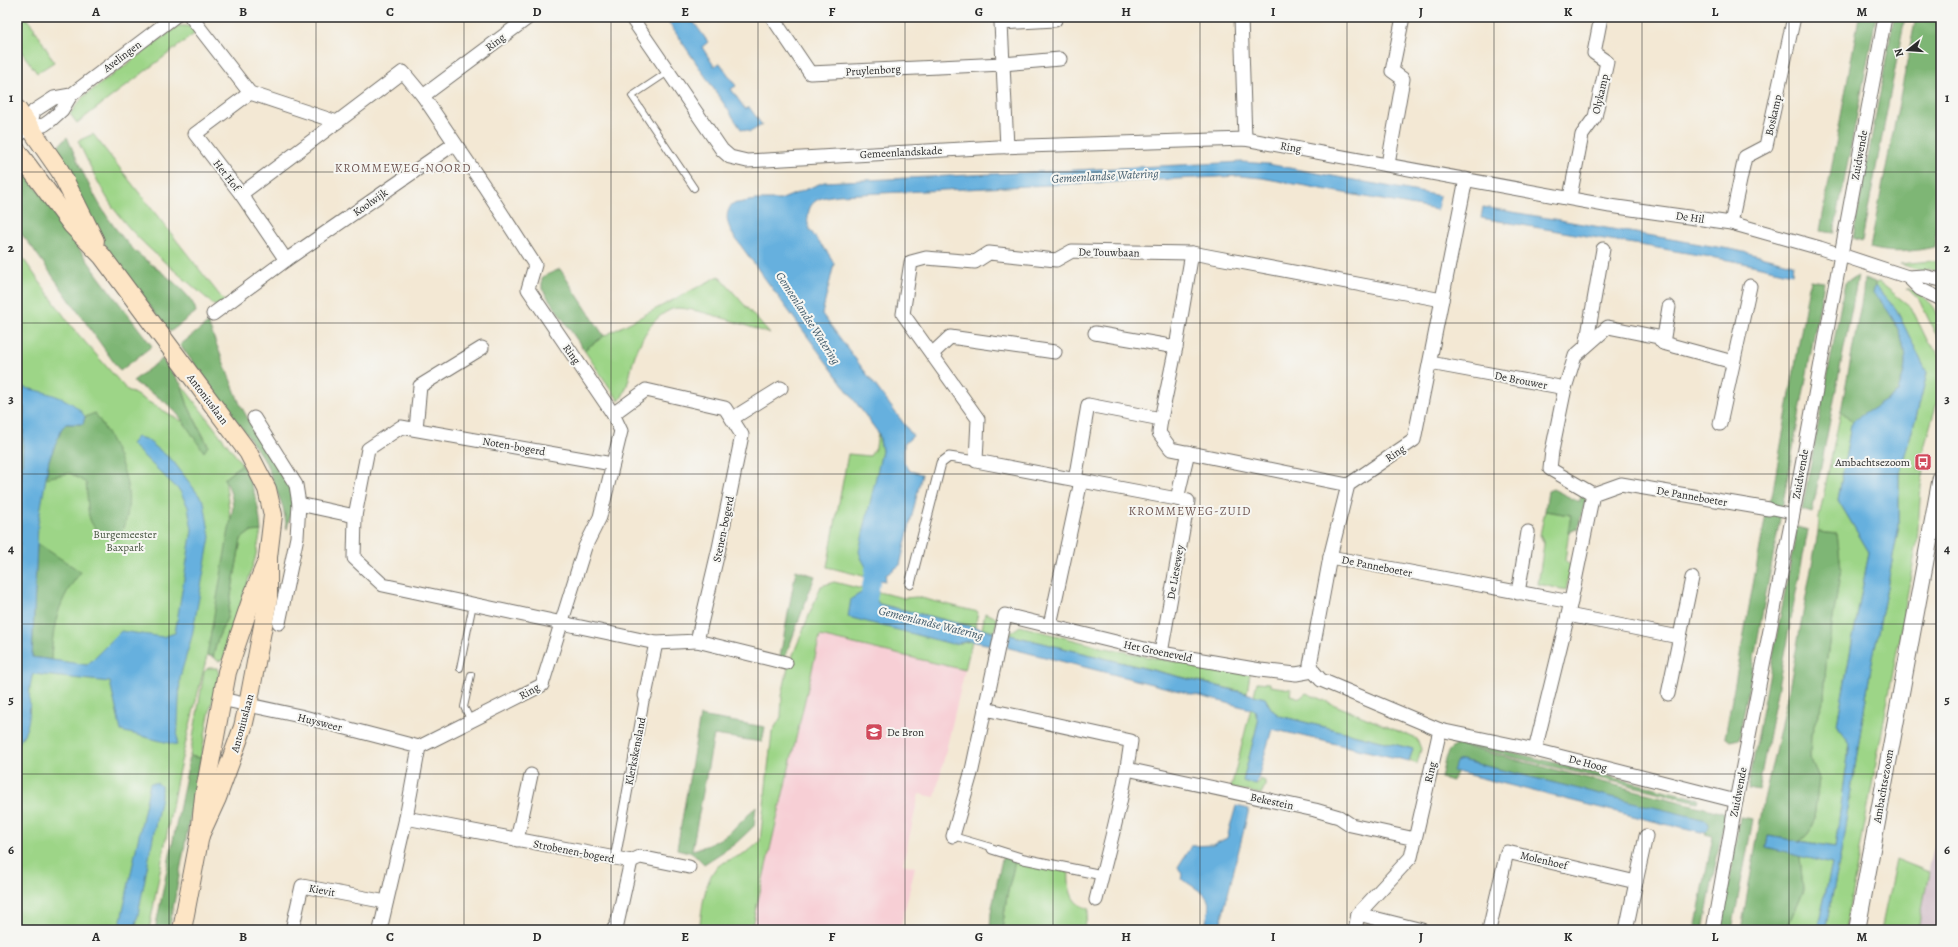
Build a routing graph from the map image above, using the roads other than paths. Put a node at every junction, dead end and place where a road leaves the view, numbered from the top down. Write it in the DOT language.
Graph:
graph roads {
  1 [pos="174,17"];
  2 [pos="191,17"];
  3 [pos="529,17"];
  4 [pos="631,17"];
  5 [pos="772,17"];
  6 [pos="1055,17"];
  7 [pos="1241,17"];
  8 [pos="1403,17"];
  9 [pos="1601,17"];
  10 [pos="1794,17"];
  11 [pos="1885,17"];
  12 [pos="1060,59"];
  13 [pos="1003,64"];
  14 [pos="668,72"];
  15 [pos="250,93"];
  16 [pos="423,96"];
  17 [pos="17,109"];
  18 [pos="338,122"];
  19 [pos="23,132"];
  20 [pos="1245,139"];
  21 [pos="454,144"];
  22 [pos="1007,147"];
  23 [pos="17,151"];
  24 [pos="1388,164"];
  25 [pos="1466,179"];
  26 [pos="694,188"];
  27 [pos="241,194"];
  28 [pos="1570,197"];
  29 [pos="1731,223"];
  30 [pos="1603,249"];
  31 [pos="1192,253"];
  32 [pos="1841,254"];
  33 [pos="102,256"];
  34 [pos="286,260"];
  35 [pos="1908,277"];
  36 [pos="1941,280"];
  37 [pos="1750,286"];
  38 [pos="1941,299"];
  39 [pos="1442,300"];
  40 [pos="1669,307"];
  41 [pos="213,314"];
  42 [pos="1095,333"];
  43 [pos="1663,343"];
  44 [pos="1586,346"];
  45 [pos="1176,347"];
  46 [pos="482,348"];
  47 [pos="1055,352"];
  48 [pos="932,354"];
  49 [pos="1733,362"];
  50 [pos="1430,363"];
  51 [pos="781,388"];
  52 [pos="1565,388"];
  53 [pos="613,414"];
  54 [pos="254,418"];
  55 [pos="733,418"];
  56 [pos="1161,419"];
  57 [pos="1720,424"];
  58 [pos="416,429"];
  59 [pos="1188,452"];
  60 [pos="976,461"];
  61 [pos="612,464"];
  62 [pos="1941,477"];
  63 [pos="1078,481"];
  64 [pos="1348,485"];
  65 [pos="1593,494"];
  66 [pos="1177,499"];
  67 [pos="299,504"];
  68 [pos="1769,509"];
  69 [pos="1793,514"];
  70 [pos="355,516"];
  71 [pos="1528,532"];
  72 [pos="268,557"];
  73 [pos="1330,557"];
  74 [pos="1692,578"];
  75 [pos="910,584"];
  76 [pos="1518,593"];
  77 [pos="1571,602"];
  78 [pos="473,604"];
  79 [pos="1568,615"];
  80 [pos="561,622"];
  81 [pos="279,623"];
  82 [pos="1050,625"];
  83 [pos="1679,637"];
  84 [pos="697,641"];
  85 [pos="656,643"];
  86 [pos="1161,653"];
  87 [pos="786,663"];
  88 [pos="460,668"];
  89 [pos="1312,671"];
  90 [pos="471,675"];
  91 [pos="1668,694"];
  92 [pos="645,696"];
  93 [pos="221,700"];
  94 [pos="248,705"];
  95 [pos="985,709"];
  96 [pos="471,721"];
  97 [pos="1440,730"];
  98 [pos="418,747"];
  99 [pos="1535,750"];
  100 [pos="1127,768"];
  101 [pos="530,774"];
  102 [pos="1736,801"];
  103 [pos="406,818"];
  104 [pos="200,834"];
  105 [pos="953,836"];
  106 [pos="1646,836"];
  107 [pos="1415,839"];
  108 [pos="517,840"];
  109 [pos="992,849"];
  110 [pos="615,859"];
  111 [pos="631,861"];
  112 [pos="689,867"];
  113 [pos="1102,875"];
  114 [pos="1636,882"];
  115 [pos="1096,900"];
  116 [pos="386,902"];
  117 [pos="1358,914"];
  118 [pos="182,930"];
  119 [pos="292,930"];
  120 [pos="380,930"];
  121 [pos="613,930"];
  122 [pos="1355,930"];
  123 [pos="1422,930"];
  124 [pos="1489,930"];
  125 [pos="1626,930"];
  126 [pos="1713,930"];
  127 [pos="1857,930"];
  1 -- 19 [label="street, Avelingen"];
  2 -- 15 [label="street"];
  3 -- 16 [label="street, Ring"];
  4 -- 14 [label="street, Gemeenlandskade"];
  5 -- 13 [label="street, Pruylenborg"];
  6 -- 13 [label="street"];
  7 -- 20 [label="street"];
  8 -- 24 [label="street"];
  9 -- 28 [label="street, Olykamp"];
  10 -- 29 [label="street, Boskamp"];
  11 -- 32 [label="street, Zuidwende"];
  12 -- 13 [label="street, Pruylenborg"];
  13 -- 22 [label="street"];
  14 -- 22 [label="street, Gemeenlandskade"];
  14 -- 26 [label="lane"];
  15 -- 18 [label="street"];
  15 -- 27 [label="street, Het Hof"];
  16 -- 18 [label="street, Het Hof"];
  16 -- 21 [label="street, Ring"];
  17 -- 19 [label="main road, Antoniuslaan"];
  18 -- 27 [label="street, Het Hof"];
  19 -- 33 [label="main road, Antoniuslaan"];
  20 -- 22 [label="street, Gemeenlandskade"];
  20 -- 24 [label="street, Ring"];
  21 -- 34 [label="street, Koolwijk"];
  21 -- 53 [label="street, Ring"];
  23 -- 33 [label="main road, Antoniuslaan"];
  24 -- 25 [label="street, Ring"];
  25 -- 28 [label="street, De Hil"];
  25 -- 39 [label="street, Ring"];
  27 -- 34 [label="street"];
  28 -- 29 [label="street, De Hil"];
  29 -- 32 [label="street, De Hil"];
  30 -- 44 [label="street"];
  31 -- 39 [label="street, De Touwbaan"];
  31 -- 45 [label="street"];
  31 -- 48 [label="street, De Touwbaan"];
  32 -- 35 [label="street, De Hil"];
  32 -- 69 [label="street, Zuidwende"];
  33 -- 72 [label="main road, Antoniuslaan"];
  34 -- 41 [label="street, Koolwijk"];
  35 -- 36 [label="street, De Hil"];
  35 -- 38 [label="street, De Hil"];
  37 -- 49 [label="street"];
  39 -- 50 [label="street, Ring"];
  40 -- 43 [label="street"];
  42 -- 45 [label="street"];
  43 -- 44 [label="street"];
  43 -- 49 [label="street"];
  44 -- 52 [label="street"];
  45 -- 56 [label="street"];
  46 -- 58 [label="street"];
  47 -- 48 [label="street"];
  48 -- 60 [label="street"];
  49 -- 57 [label="street"];
  50 -- 52 [label="street, De Brouwer"];
  50 -- 64 [label="street, Ring"];
  51 -- 55 [label="street"];
  52 -- 65 [label="street"];
  53 -- 55 [label="street, Stenen-bogerd"];
  53 -- 61 [label="street, Ring"];
  54 -- 67 [label="street"];
  55 -- 84 [label="street, Stenen-bogerd"];
  56 -- 59 [label="street"];
  56 -- 63 [label="street"];
  58 -- 61 [label="street, Noten-bogerd"];
  58 -- 70 [label="street, Noten-bogerd"];
  59 -- 64 [label="street"];
  59 -- 66 [label="street"];
  60 -- 63 [label="street"];
  60 -- 75 [label="street"];
  61 -- 80 [label="street, Ring"];
  62 -- 127 [label="street, Ambachtsezoom"];
  63 -- 66 [label="street"];
  63 -- 82 [label="street"];
  64 -- 73 [label="street"];
  65 -- 68 [label="street, De Panneboeter"];
  65 -- 77 [label="street"];
  66 -- 86 [label="street, De Liesewey"];
  67 -- 70 [label="street"];
  67 -- 81 [label="street"];
  68 -- 69 [label="street, De Panneboeter"];
  69 -- 102 [label="street, Zuidwende"];
  70 -- 78 [label="street, Noten-bogerd"];
  71 -- 76 [label="street"];
  72 -- 93 [label="main road, Antoniuslaan"];
  72 -- 94 [label="main road, Antoniuslaan"];
  73 -- 76 [label="street, De Panneboeter"];
  73 -- 89 [label="street"];
  74 -- 83 [label="street"];
  76 -- 77 [label="street, De Panneboeter"];
  77 -- 79 [label="street"];
  78 -- 80 [label="street, Noten-bogerd"];
  78 -- 88 [label="lane"];
  79 -- 83 [label="street"];
  79 -- 99 [label="street"];
  80 -- 85 [label="street"];
  80 -- 96 [label="street, Ring"];
  82 -- 86 [label="street, Het Groeneveld"];
  82 -- 95 [label="street, Het Groeneveld"];
  83 -- 91 [label="street"];
  84 -- 85 [label="street"];
  84 -- 87 [label="street"];
  85 -- 92 [label="street, Klerkskensland"];
  86 -- 89 [label="street, Het Groeneveld"];
  89 -- 97 [label="street"];
  90 -- 96 [label="lane"];
  92 -- 110 [label="street, Klerkskensland"];
  93 -- 94 [label="street, Huysweer"];
  93 -- 104 [label="main road, Antoniuslaan"];
  94 -- 98 [label="street, Huysweer"];
  94 -- 104 [label="main road, Antoniuslaan"];
  95 -- 100 [label="street"];
  95 -- 105 [label="street"];
  96 -- 98 [label="street, Ring"];
  97 -- 99 [label="street, De Hoog"];
  97 -- 107 [label="street, Ring"];
  98 -- 103 [label="street"];
  99 -- 102 [label="street, De Hoog"];
  100 -- 107 [label="street, Bekestein"];
  100 -- 113 [label="street"];
  101 -- 108 [label="street"];
  102 -- 126 [label="street, Zuidwende"];
  103 -- 108 [label="street, Strobenen-bogerd"];
  103 -- 116 [label="street"];
  104 -- 118 [label="main road, Antoniuslaan"];
  105 -- 109 [label="lane"];
  106 -- 114 [label="street"];
  107 -- 117 [label="street, Ring"];
  108 -- 110 [label="street, Strobenen-bogerd"];
  109 -- 113 [label="street"];
  110 -- 111 [label="street, Strobenen-bogerd"];
  111 -- 112 [label="street, Strobenen-bogerd"];
  111 -- 121 [label="street"];
  113 -- 115 [label="street"];
  114 -- 124 [label="street, Molenhoef"];
  114 -- 125 [label="street"];
  116 -- 119 [label="street, Kievit"];
  116 -- 120 [label="street"];
  117 -- 122 [label="street"];
  117 -- 123 [label="street"];
}
